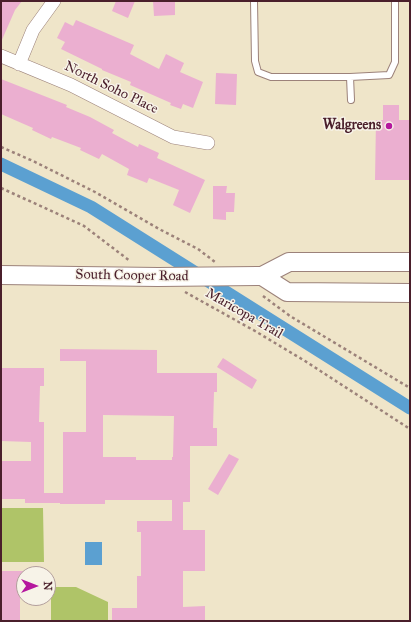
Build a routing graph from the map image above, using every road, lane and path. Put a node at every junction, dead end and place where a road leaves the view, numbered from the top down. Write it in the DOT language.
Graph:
graph roads {
  1 [pos="54,1"];
  2 [pos="254,1"];
  3 [pos="395,1"];
  4 [pos="1,56"];
  5 [pos="19,64"];
  6 [pos="350,77"];
  7 [pos="351,100"];
  8 [pos="208,143"];
  9 [pos="1,188"];
  10 [pos="131,262"];
  11 [pos="410,262"];
  12 [pos="1,275"];
  13 [pos="262,276"];
  14 [pos="172,283"];
  15 [pos="410,293"];
  16 [pos="410,429"];
  1 -- 5 [label="street"];
  2 -- 6 [label="lane"];
  3 -- 6 [label="lane"];
  4 -- 5 [label="street, North Soho Place"];
  5 -- 8 [label="street, North Soho Place"];
  6 -- 7 [label="lane"];
  9 -- 10 [label="path"];
  11 -- 13 [label="main road, South Cooper Road"];
  12 -- 14 [label="main road, South Cooper Road"];
  13 -- 14 [label="main road, South Cooper Road"];
  13 -- 15 [label="main road"];
  14 -- 16 [label="path, Maricopa Trail"];
}
